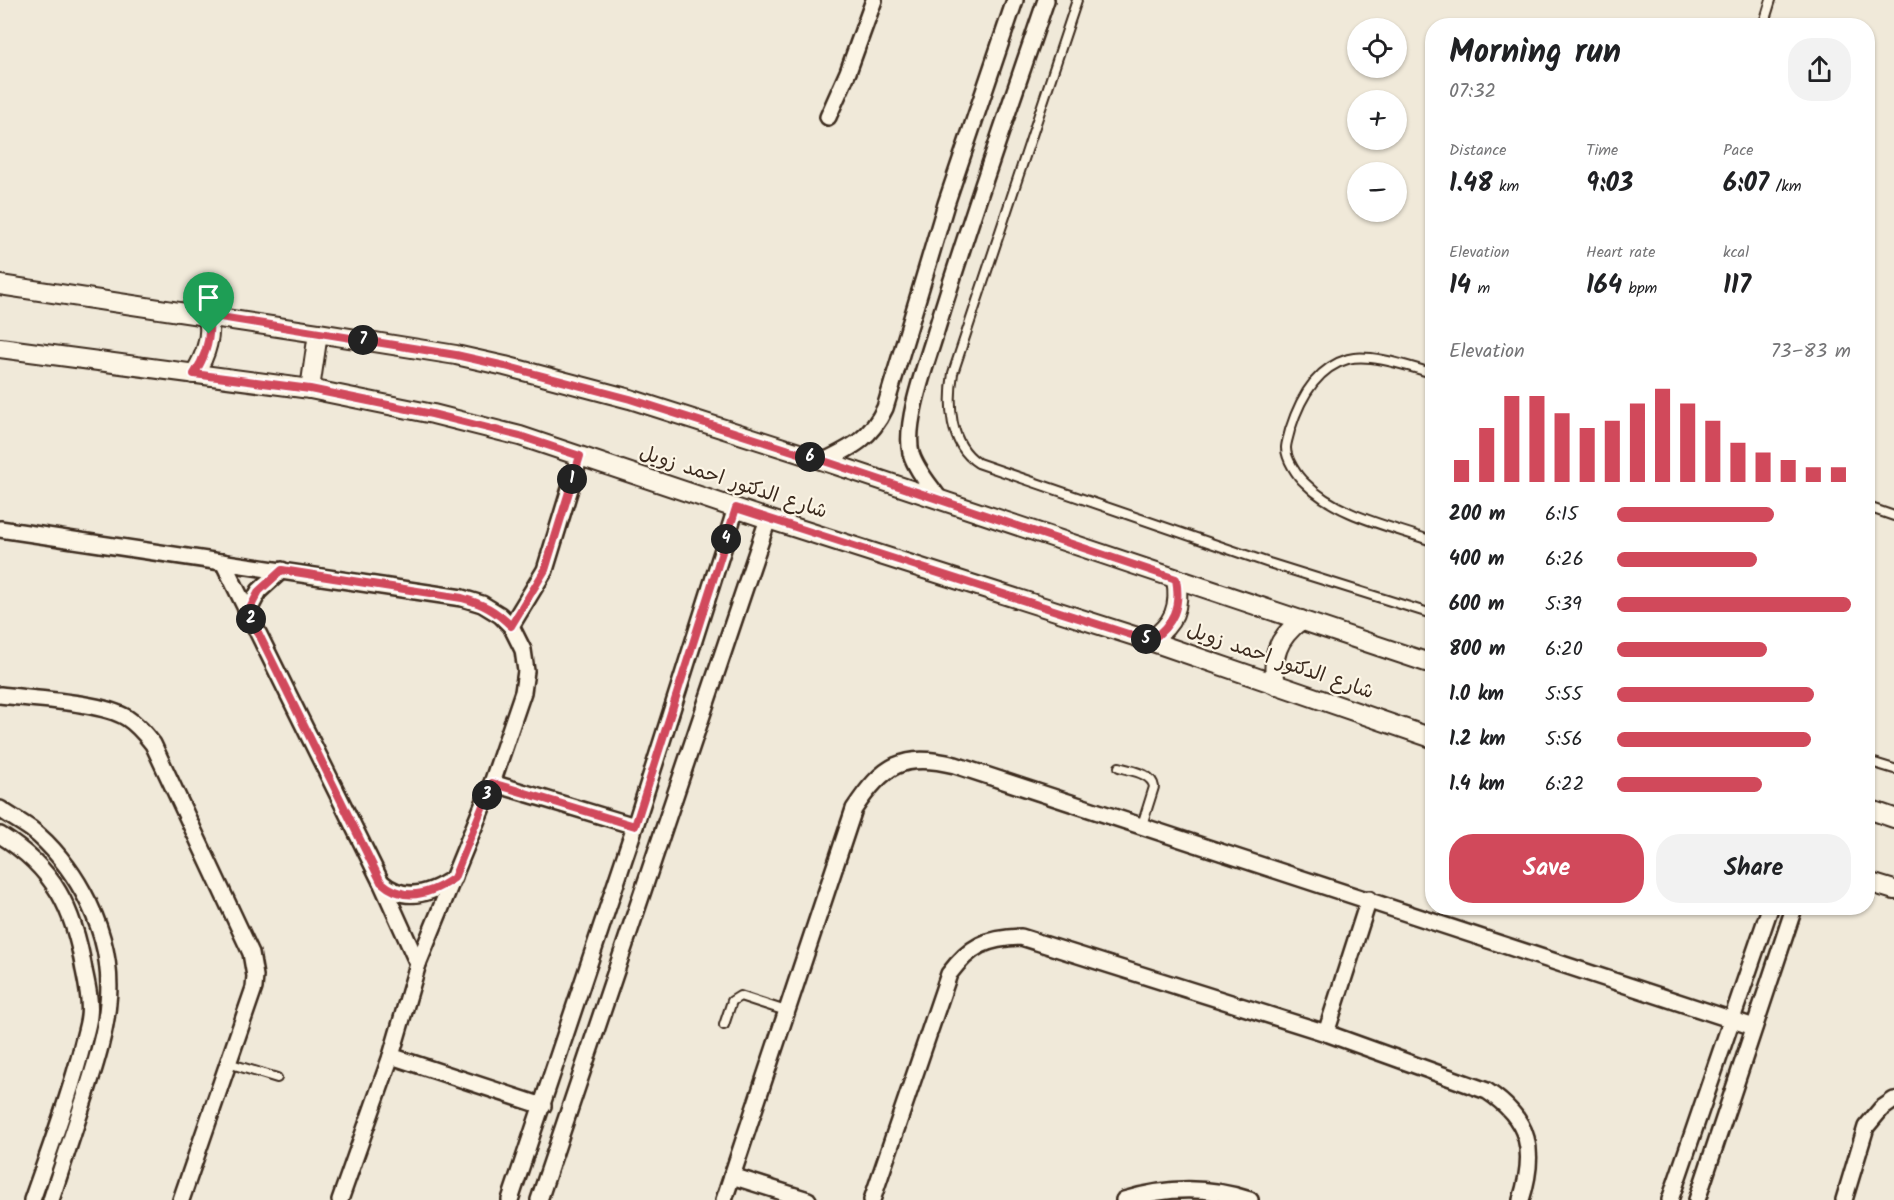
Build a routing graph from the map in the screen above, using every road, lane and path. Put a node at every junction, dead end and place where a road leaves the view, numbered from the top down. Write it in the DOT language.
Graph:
graph roads {
  1 [pos="874,0"];
  2 [pos="1015,0"];
  3 [pos="1046,0"];
  4 [pos="1077,0"];
  5 [pos="1771,0"];
  6 [pos="1765,18"];
  7 [pos="828,117"];
  8 [pos="927,265"];
  9 [pos="952,273"];
  10 [pos="0,285"];
  11 [pos="208,315"];
  12 [pos="318,333"];
  13 [pos="0,348"];
  14 [pos="1425,371"];
  15 [pos="194,374"];
  16 [pos="310,389"];
  17 [pos="580,456"];
  18 [pos="824,461"];
  19 [pos="940,500"];
  20 [pos="736,508"];
  21 [pos="1875,509"];
  22 [pos="1894,516"];
  23 [pos="768,519"];
  24 [pos="0,529"];
  25 [pos="1425,539"];
  26 [pos="223,562"];
  27 [pos="282,570"];
  28 [pos="1176,579"];
  29 [pos="248,612"];
  30 [pos="1425,612"];
  31 [pos="1300,620"];
  32 [pos="511,626"];
  33 [pos="1150,641"];
  34 [pos="1425,662"];
  35 [pos="1276,685"];
  36 [pos="0,695"];
  37 [pos="1425,736"];
  38 [pos="1875,763"];
  39 [pos="1119,767"];
  40 [pos="1894,769"];
  41 [pos="492,783"];
  42 [pos="0,809"];
  43 [pos="1875,811"];
  44 [pos="1894,818"];
  45 [pos="1142,825"];
  46 [pos="635,826"];
  47 [pos="0,835"];
  48 [pos="454,878"];
  49 [pos="381,882"];
  50 [pos="1875,884"];
  51 [pos="1894,890"];
  52 [pos="1369,899"];
  53 [pos="1768,915"];
  54 [pos="1792,915"];
  55 [pos="418,964"];
  56 [pos="786,1011"];
  57 [pos="1732,1019"];
  58 [pos="724,1025"];
  59 [pos="1754,1027"];
  60 [pos="1326,1033"];
  61 [pos="391,1056"];
  62 [pos="228,1063"];
  63 [pos="277,1078"];
  64 [pos="1894,1100"];
  65 [pos="543,1106"];
  66 [pos="732,1176"];
  67 [pos="32,1200"];
  68 [pos="51,1200"];
  69 [pos="181,1200"];
  70 [pos="340,1200"];
  71 [pos="510,1200"];
  72 [pos="539,1200"];
  73 [pos="724,1200"];
  74 [pos="808,1200"];
  75 [pos="872,1200"];
  76 [pos="1124,1200"];
  77 [pos="1250,1200"];
  78 [pos="1521,1200"];
  79 [pos="1670,1200"];
  80 [pos="1697,1200"];
  81 [pos="1844,1200"];
  1 -- 7 [label="street"];
  2 -- 8 [label="street"];
  3 -- 9 [label="street"];
  4 -- 30 [label="lane"];
  5 -- 6 [label="lane"];
  8 -- 9 [label="street"];
  8 -- 18 [label="street"];
  9 -- 19 [label="street"];
  10 -- 11 [label="street"];
  11 -- 12 [label="street"];
  11 -- 15 [label="street"];
  12 -- 16 [label="street"];
  12 -- 18 [label="street"];
  13 -- 15 [label="street, شارع الدكتور احمد زويل"];
  14 -- 25 [label="lane"];
  15 -- 16 [label="street, شارع الدكتور احمد زويل"];
  16 -- 17 [label="street, شارع الدكتور احمد زويل"];
  17 -- 20 [label="street, شارع الدكتور احمد زويل"];
  17 -- 32 [label="street"];
  18 -- 19 [label="street"];
  19 -- 28 [label="street"];
  20 -- 23 [label="street, شارع الدكتور احمد زويل"];
  20 -- 46 [label="street"];
  21 -- 22 [label="lane"];
  23 -- 33 [label="street, شارع الدكتور احمد زويل"];
  23 -- 72 [label="street"];
  24 -- 26 [label="street"];
  26 -- 27 [label="street"];
  26 -- 29 [label="street"];
  27 -- 29 [label="street"];
  27 -- 32 [label="street"];
  28 -- 31 [label="street"];
  28 -- 33 [label="street"];
  29 -- 49 [label="street"];
  31 -- 34 [label="street"];
  31 -- 35 [label="street"];
  32 -- 41 [label="street"];
  33 -- 35 [label="street, شارع الدكتور احمد زويل"];
  35 -- 37 [label="street, شارع الدكتور احمد زويل"];
  36 -- 62 [label="street"];
  38 -- 40 [label="lane"];
  39 -- 45 [label="lane"];
  41 -- 46 [label="street"];
  41 -- 48 [label="street"];
  42 -- 68 [label="street"];
  43 -- 44 [label="street"];
  45 -- 52 [label="street"];
  45 -- 56 [label="street"];
  46 -- 65 [label="street"];
  47 -- 67 [label="street"];
  48 -- 49 [label="street"];
  48 -- 55 [label="street"];
  49 -- 55 [label="street"];
  50 -- 51 [label="street"];
  52 -- 57 [label="street"];
  52 -- 60 [label="street"];
  53 -- 57 [label="street"];
  54 -- 59 [label="street"];
  55 -- 61 [label="street"];
  56 -- 58 [label="lane"];
  56 -- 66 [label="street"];
  57 -- 59 [label="street"];
  57 -- 79 [label="street"];
  59 -- 80 [label="street"];
  60 -- 75 [label="street"];
  60 -- 78 [label="street"];
  61 -- 65 [label="street"];
  61 -- 70 [label="street"];
  62 -- 63 [label="lane"];
  62 -- 69 [label="street"];
  64 -- 81 [label="street"];
  65 -- 71 [label="street"];
  66 -- 73 [label="street"];
  66 -- 74 [label="street"];
  76 -- 77 [label="street"];
}
